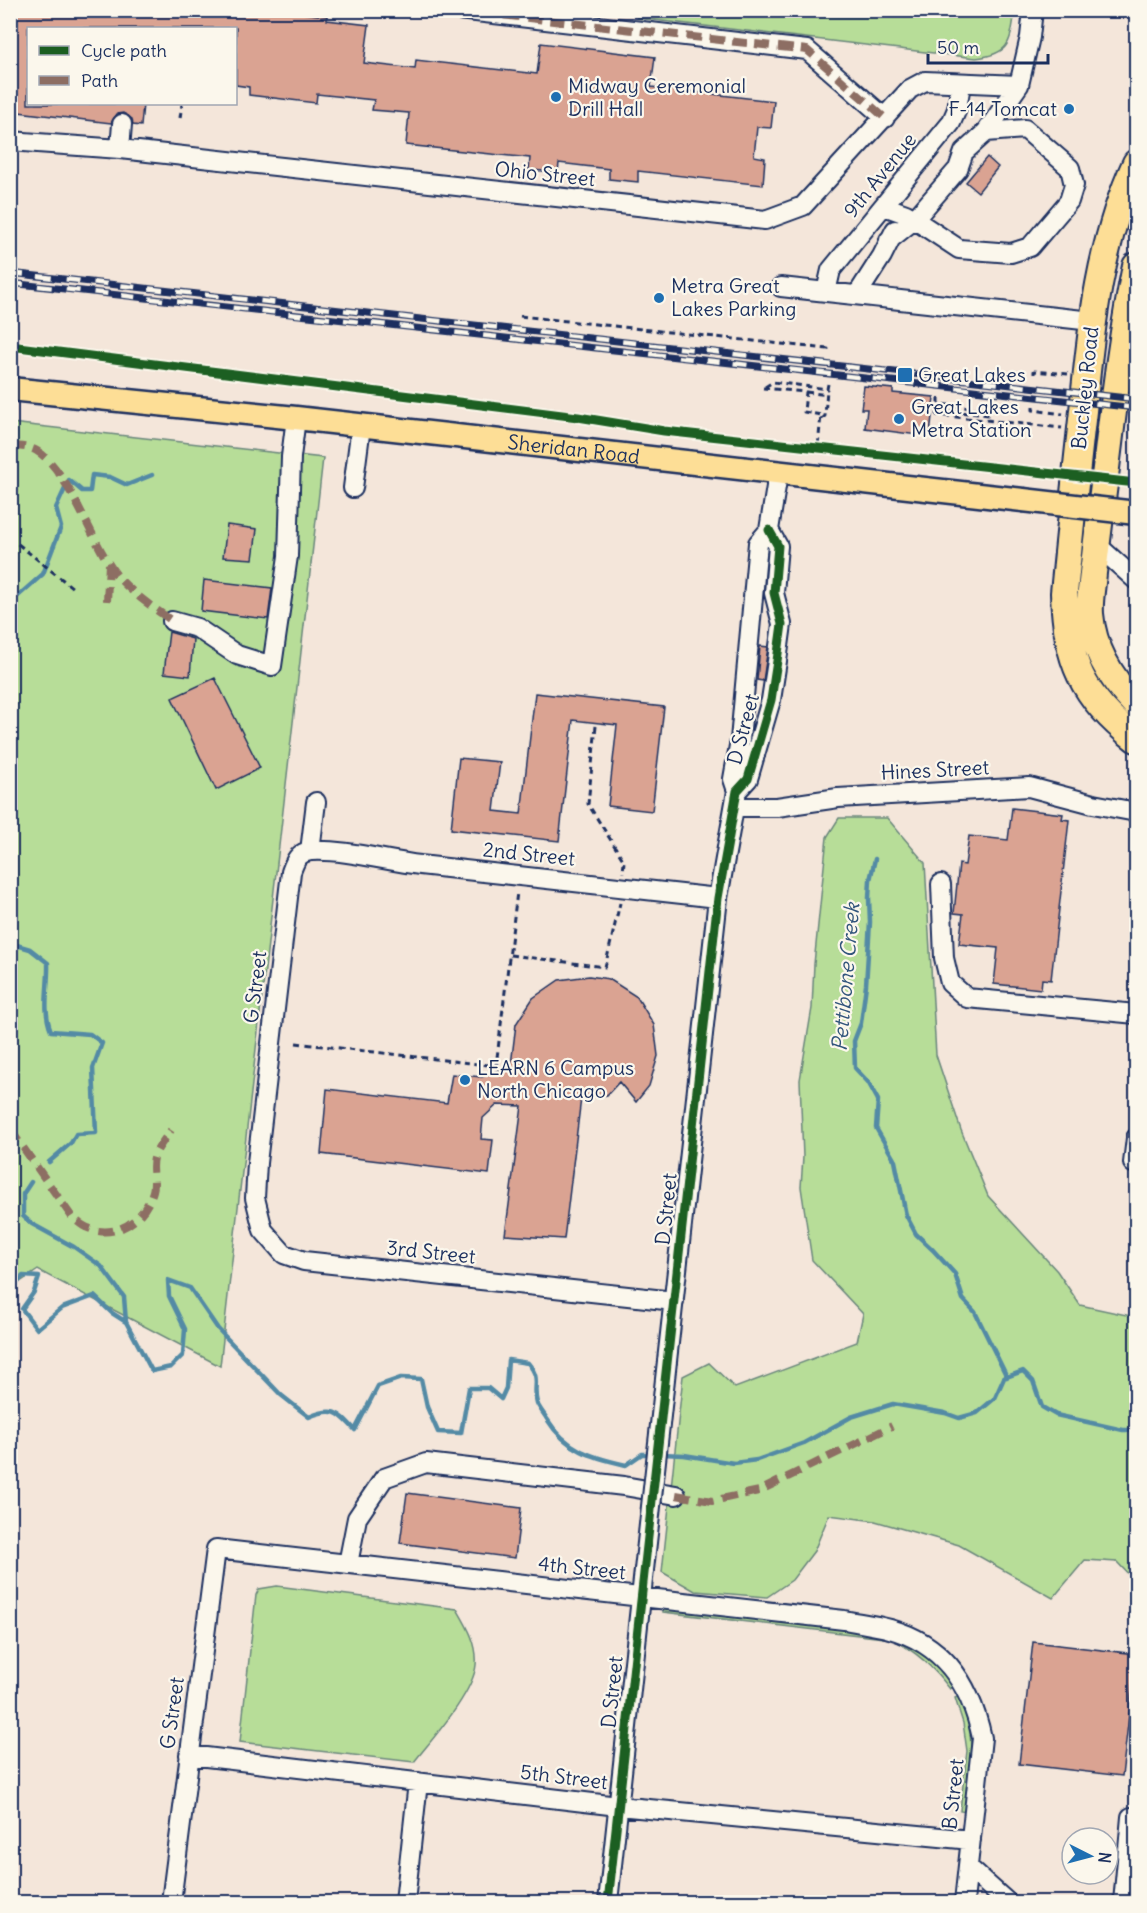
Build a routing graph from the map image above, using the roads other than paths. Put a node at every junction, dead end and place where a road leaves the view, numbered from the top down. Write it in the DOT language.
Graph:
graph roads {
  1 [pos="458,10"];
  2 [pos="1033,10"];
  3 [pos="961,84"];
  4 [pos="1019,85"];
  5 [pos="885,118"];
  6 [pos="122,124"];
  7 [pos="986,132"];
  8 [pos="10,141"];
  9 [pos="120,149"];
  10 [pos="1137,163"];
  11 [pos="884,206"];
  12 [pos="910,217"];
  13 [pos="1137,266"];
  14 [pos="781,287"];
  15 [pos="826,292"];
  16 [pos="857,295"];
  17 [pos="1092,321"];
  18 [pos="1132,326"];
  19 [pos="10,389"];
  20 [pos="296,418"];
  21 [pos="361,426"];
  22 [pos="778,474"];
  23 [pos="353,488"];
  24 [pos="1137,513"];
  25 [pos="769,530"];
  26 [pos="1097,545"];
  27 [pos="1137,580"];
  28 [pos="172,621"];
  29 [pos="1137,705"];
  30 [pos="1137,739"];
  31 [pos="736,799"];
  32 [pos="316,802"];
  33 [pos="1137,812"];
  34 [pos="310,851"];
  35 [pos="942,884"];
  36 [pos="718,897"];
  37 [pos="1137,1014"];
  38 [pos="1137,1138"];
  39 [pos="257,1163"];
  40 [pos="1133,1163"];
  41 [pos="674,1301"];
  42 [pos="676,1495"];
  43 [pos="237,1552"];
  44 [pos="348,1564"];
  45 [pos="640,1597"];
  46 [pos="967,1692"];
  47 [pos="189,1755"];
  48 [pos="418,1782"];
  49 [pos="618,1806"];
  50 [pos="1131,1817"];
  51 [pos="971,1840"];
  52 [pos="968,1867"];
  53 [pos="171,1902"];
  54 [pos="405,1902"];
  55 [pos="608,1902"];
  56 [pos="964,1902"];
  57 [pos="1007,1902"];
  58 [pos="1123,1902"];
  1 -- 5 [label="street"];
  2 -- 4 [label="street"];
  3 -- 4 [label="street, Ohio Street"];
  3 -- 5 [label="street, Ohio Street"];
  3 -- 11 [label="street, 9th Avenue"];
  4 -- 7 [label="street"];
  5 -- 9 [label="street, Ohio Street"];
  6 -- 9 [label="street"];
  7 -- 12 [label="street"];
  7 -- 12 [label="street"];
  8 -- 9 [label="street, Ohio Street"];
  10 -- 17 [label="highway, Buckley Road"];
  11 -- 12 [label="street"];
  11 -- 15 [label="street, 9th Avenue"];
  12 -- 16 [label="street"];
  13 -- 18 [label="highway, Buckley Road"];
  14 -- 15 [label="street"];
  15 -- 16 [label="street"];
  16 -- 17 [label="street"];
  17 -- 18 [label="highway"];
  17 -- 30 [label="highway, Buckley Road"];
  18 -- 26 [label="highway, Buckley Road"];
  19 -- 20 [label="main road, Sheridan Road"];
  20 -- 21 [label="main road, Sheridan Road"];
  20 -- 28 [label="street"];
  21 -- 22 [label="main road, Sheridan Road"];
  21 -- 23 [label="street"];
  22 -- 24 [label="main road, Sheridan Road, bridge"];
  22 -- 25 [label="street, D Street"];
  25 -- 31 [label="street, D Street"];
  25 -- 31 [label="street, D Street"];
  26 -- 27 [label="street"];
  26 -- 29 [label="highway, Buckley Road"];
  31 -- 33 [label="street, Hines Street"];
  31 -- 36 [label="street, D Street"];
  32 -- 34 [label="street"];
  34 -- 36 [label="street, 2nd Street"];
  34 -- 39 [label="street, G Street"];
  35 -- 37 [label="street"];
  36 -- 41 [label="street, D Street"];
  38 -- 40 [label="street"];
  39 -- 41 [label="street, 3rd Street"];
  41 -- 45 [label="street, D Street, bridge"];
  42 -- 44 [label="street"];
  43 -- 44 [label="street, 4th Street"];
  43 -- 47 [label="street, G Street"];
  44 -- 45 [label="street, 4th Street"];
  45 -- 46 [label="street, 4th Street"];
  45 -- 49 [label="street, D Street"];
  46 -- 51 [label="street, B Street"];
  47 -- 48 [label="street, 5th Street"];
  47 -- 53 [label="street, G Street"];
  48 -- 49 [label="street, 5th Street"];
  48 -- 54 [label="street"];
  49 -- 51 [label="street, 5th Street"];
  49 -- 55 [label="street, D Street"];
  50 -- 58 [label="street"];
  51 -- 52 [label="street, B Street"];
  52 -- 56 [label="street, B Street"];
  52 -- 57 [label="street"];
}
